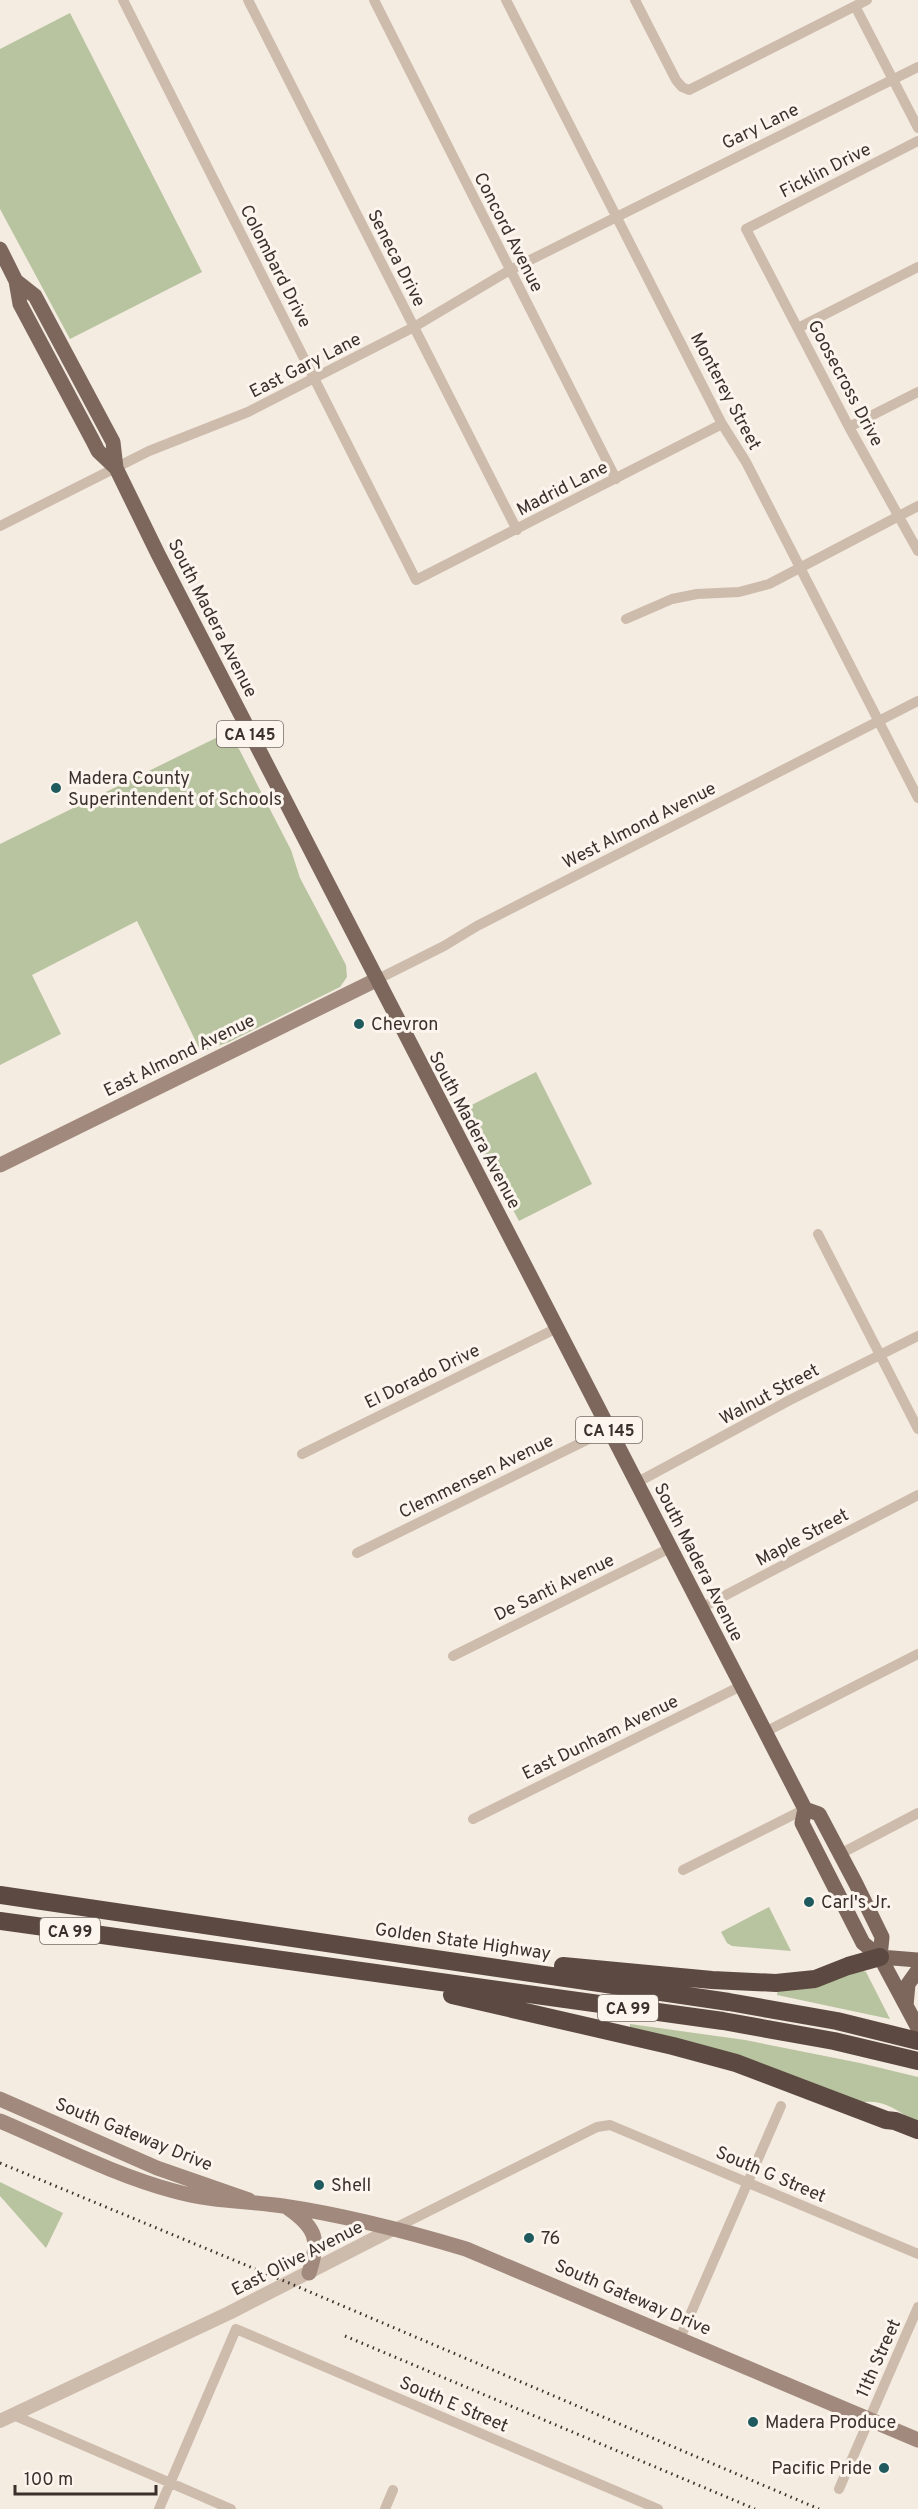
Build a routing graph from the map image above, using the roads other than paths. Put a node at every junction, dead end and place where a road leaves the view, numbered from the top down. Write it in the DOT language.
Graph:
graph roads {
  1 [pos="123,0"];
  2 [pos="248,0"];
  3 [pos="374,0"];
  4 [pos="506,0"];
  5 [pos="635,0"];
  6 [pos="867,0"];
  7 [pos="855,6"];
  8 [pos="918,67"];
  9 [pos="892,81"];
  10 [pos="918,128"];
  11 [pos="918,141"];
  12 [pos="616,215"];
  13 [pos="746,229"];
  14 [pos="0,249"];
  15 [pos="918,267"];
  16 [pos="510,270"];
  17 [pos="414,327"];
  18 [pos="798,328"];
  19 [pos="314,378"];
  20 [pos="918,392"];
  21 [pos="722,424"];
  22 [pos="849,427"];
  23 [pos="116,468"];
  24 [pos="616,479"];
  25 [pos="918,506"];
  26 [pos="899,516"];
  27 [pos="0,526"];
  28 [pos="517,530"];
  29 [pos="918,551"];
  30 [pos="801,568"];
  31 [pos="416,580"];
  32 [pos="626,619"];
  33 [pos="918,701"];
  34 [pos="878,721"];
  35 [pos="915,786"];
  36 [pos="918,798"];
  37 [pos="376,980"];
  38 [pos="0,1165"];
  39 [pos="818,1234"];
  40 [pos="557,1328"];
  41 [pos="918,1336"];
  42 [pos="880,1355"];
  43 [pos="609,1429"];
  44 [pos="918,1429"];
  45 [pos="302,1454"];
  46 [pos="636,1483"];
  47 [pos="918,1495"];
  48 [pos="670,1548"];
  49 [pos="357,1553"];
  50 [pos="701,1608"];
  51 [pos="918,1654"];
  52 [pos="453,1656"];
  53 [pos="741,1686"];
  54 [pos="765,1732"];
  55 [pos="804,1809"];
  56 [pos="918,1814"];
  57 [pos="473,1819"];
  58 [pos="840,1854"];
  59 [pos="683,1870"];
  60 [pos="0,1895"];
  61 [pos="0,1921"];
  62 [pos="342,1945"];
  63 [pos="880,1957"];
  64 [pos="918,1960"];
  65 [pos="337,1968"];
  66 [pos="918,1970"];
  67 [pos="906,2006"];
  68 [pos="918,2028"];
  69 [pos="918,2041"];
  70 [pos="918,2061"];
  71 [pos="1,2103"];
  72 [pos="781,2106"];
  73 [pos="0,2121"];
  74 [pos="886,2121"];
  75 [pos="610,2125"];
  76 [pos="918,2130"];
  77 [pos="918,2139"];
  78 [pos="749,2182"];
  79 [pos="254,2203"];
  80 [pos="286,2206"];
  81 [pos="393,2229"];
  82 [pos="918,2254"];
  83 [pos="309,2273"];
  84 [pos="918,2307"];
  85 [pos="229,2313"];
  86 [pos="236,2329"];
  87 [pos="680,2338"];
  88 [pos="6,2418"];
  89 [pos="869,2419"];
  90 [pos="918,2440"];
  91 [pos="170,2483"];
  92 [pos="839,2489"];
  93 [pos="393,2490"];
  94 [pos="159,2509"];
  95 [pos="231,2509"];
  96 [pos="385,2509"];
  97 [pos="658,2509"];
  1 -- 19 [label="street, Colombard Drive"];
  2 -- 17 [label="street, Seneca Drive"];
  3 -- 16 [label="street, Concord Avenue"];
  4 -- 12 [label="street, Monterey Street"];
  5 -- 7 [label="street"];
  6 -- 7 [label="street"];
  7 -- 9 [label="street"];
  8 -- 9 [label="street, Gary Lane"];
  9 -- 10 [label="street"];
  9 -- 12 [label="street, Gary Lane"];
  11 -- 13 [label="street, Ficklin Drive"];
  12 -- 16 [label="street, East Gary Lane"];
  12 -- 21 [label="street, Monterey Street"];
  13 -- 18 [label="street, Goosecross Drive"];
  14 -- 23 [label="main road, South Madera Avenue / CA 145"];
  15 -- 18 [label="street"];
  16 -- 17 [label="street, East Gary Lane"];
  16 -- 24 [label="street, Concord Avenue"];
  17 -- 19 [label="street, East Gary Lane"];
  17 -- 28 [label="street, Seneca Drive"];
  18 -- 22 [label="street, Goosecross Drive"];
  19 -- 23 [label="street, East Gary Lane"];
  19 -- 31 [label="street, Colombard Drive"];
  20 -- 22 [label="street"];
  21 -- 24 [label="street, Madrid Lane"];
  21 -- 30 [label="street, Monterey Street"];
  22 -- 26 [label="street, Goosecross Drive"];
  23 -- 27 [label="street, East Gary Lane"];
  23 -- 37 [label="main road, South Madera Avenue / CA 145"];
  24 -- 28 [label="street, Madrid Lane"];
  25 -- 26 [label="street"];
  26 -- 29 [label="street, Goosecross Drive"];
  26 -- 30 [label="street"];
  28 -- 31 [label="street, Madrid Lane"];
  30 -- 32 [label="street"];
  30 -- 34 [label="street, Monterey Street"];
  33 -- 34 [label="street, West Almond Avenue"];
  34 -- 35 [label="street, Monterey Street"];
  34 -- 37 [label="street, West Almond Avenue"];
  35 -- 36 [label="street, Monterey Street"];
  37 -- 38 [label="main road, East Almond Avenue"];
  37 -- 40 [label="main road, South Madera Avenue / CA 145"];
  39 -- 42 [label="street"];
  40 -- 43 [label="main road, South Madera Avenue / CA 145"];
  40 -- 45 [label="street, El Dorado Drive"];
  41 -- 42 [label="street, Walnut Street"];
  42 -- 44 [label="street"];
  42 -- 46 [label="street, Walnut Street"];
  43 -- 46 [label="main road, South Madera Avenue / CA 145"];
  43 -- 49 [label="street, Clemmensen Avenue"];
  46 -- 48 [label="main road, South Madera Avenue / CA 145"];
  47 -- 50 [label="street, Maple Street"];
  48 -- 50 [label="main road, South Madera Avenue / CA 145"];
  48 -- 52 [label="street, De Santi Avenue"];
  50 -- 53 [label="main road, South Madera Avenue / CA 145"];
  51 -- 54 [label="street"];
  53 -- 54 [label="main road, South Madera Avenue / CA 145"];
  53 -- 57 [label="street, East Dunham Avenue"];
  54 -- 55 [label="main road, South Madera Avenue / CA 145"];
  55 -- 58 [label="main road, South Madera Avenue / CA 145"];
  55 -- 59 [label="street"];
  55 -- 63 [label="main road, South Madera Avenue / CA 145"];
  56 -- 58 [label="street"];
  58 -- 63 [label="main road, South Madera Avenue / CA 145"];
  60 -- 62 [label="highway, Golden State Highway / CA 99"];
  61 -- 65 [label="highway, CA 99"];
  62 -- 63 [label="highway"];
  62 -- 69 [label="highway, Golden State Highway / CA 99"];
  63 -- 64 [label="main road"];
  63 -- 67 [label="main road, South Madera Avenue / CA 145"];
  65 -- 70 [label="highway, CA 99"];
  65 -- 74 [label="highway"];
  66 -- 67 [label="main road"];
  67 -- 68 [label="main road, South Madera Avenue / CA 145"];
  71 -- 79 [label="main road, South Gateway Drive"];
  72 -- 78 [label="street"];
  73 -- 79 [label="main road, South Gateway Drive"];
  74 -- 76 [label="highway"];
  74 -- 77 [label="highway"];
  75 -- 78 [label="street, South G Street"];
  75 -- 81 [label="street, East Olive Avenue"];
  78 -- 82 [label="street, South G Street"];
  78 -- 87 [label="street"];
  79 -- 80 [label="main road, South Gateway Drive"];
  80 -- 81 [label="main road, South Gateway Drive"];
  80 -- 83 [label="main road"];
  81 -- 83 [label="street, East Olive Avenue"];
  81 -- 87 [label="main road, South Gateway Drive"];
  83 -- 85 [label="street, East Olive Avenue"];
  84 -- 89 [label="street, 11th Street"];
  85 -- 86 [label="street"];
  85 -- 88 [label="street, East Olive Avenue"];
  86 -- 91 [label="street"];
  86 -- 97 [label="street, South E Street"];
  87 -- 89 [label="main road, South Gateway Drive"];
  88 -- 91 [label="street"];
  89 -- 90 [label="main road, South Gateway Drive"];
  89 -- 92 [label="street, 11th Street"];
  91 -- 94 [label="street"];
  91 -- 95 [label="street"];
  93 -- 96 [label="street"];
}
